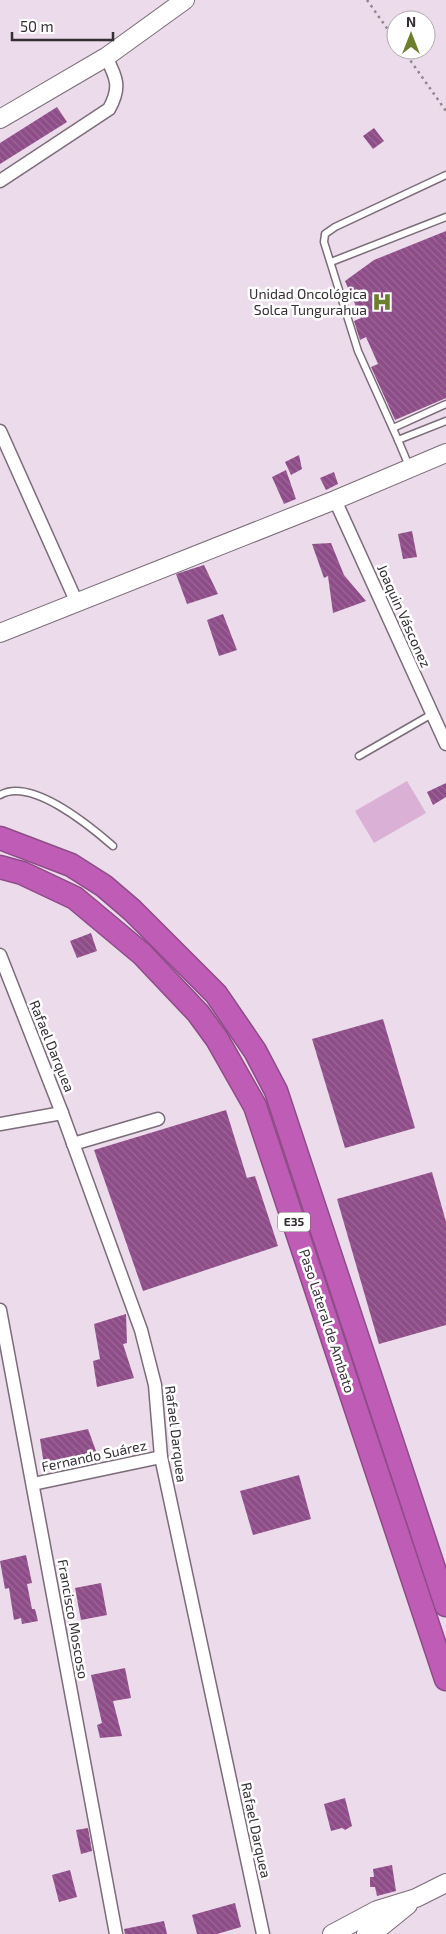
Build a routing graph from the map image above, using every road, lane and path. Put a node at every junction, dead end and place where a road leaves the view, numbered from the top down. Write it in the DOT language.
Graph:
graph roads {
  1 [pos="184,0"];
  2 [pos="367,0"];
  3 [pos="386,26"];
  4 [pos="106,57"];
  5 [pos="410,60"];
  6 [pos="446,111"];
  7 [pos="0,119"];
  8 [pos="446,175"];
  9 [pos="0,181"];
  10 [pos="446,217"];
  11 [pos="330,262"];
  12 [pos="446,404"];
  13 [pos="446,421"];
  14 [pos="393,428"];
  15 [pos="0,431"];
  16 [pos="398,440"];
  17 [pos="446,453"];
  18 [pos="410,469"];
  19 [pos="335,500"];
  20 [pos="77,603"];
  21 [pos="0,633"];
  22 [pos="432,714"];
  23 [pos="446,744"];
  24 [pos="359,756"];
  25 [pos="0,795"];
  26 [pos="0,838"];
  27 [pos="113,846"];
  28 [pos="0,867"];
  29 [pos="0,955"];
  30 [pos="62,1113"];
  31 [pos="158,1119"];
  32 [pos="0,1124"];
  33 [pos="73,1144"];
  34 [pos="0,1310"];
  35 [pos="161,1457"];
  36 [pos="402,1472"];
  37 [pos="379,1480"];
  38 [pos="33,1484"];
  39 [pos="446,1605"];
  40 [pos="446,1679"];
  41 [pos="446,1883"];
  42 [pos="416,1898"];
  43 [pos="116,1934"];
  44 [pos="263,1934"];
  45 [pos="332,1934"];
  46 [pos="366,1934"];
  1 -- 4 [label="street"];
  2 -- 3 [label="path"];
  4 -- 7 [label="street"];
  4 -- 9 [label="street"];
  5 -- 6 [label="path"];
  8 -- 11 [label="lane"];
  10 -- 11 [label="lane"];
  11 -- 14 [label="lane"];
  12 -- 14 [label="lane"];
  13 -- 16 [label="lane"];
  14 -- 16 [label="lane"];
  15 -- 20 [label="street"];
  16 -- 18 [label="lane"];
  17 -- 18 [label="street"];
  18 -- 19 [label="street"];
  19 -- 20 [label="street"];
  19 -- 22 [label="street, Joaquin Vásconez"];
  20 -- 21 [label="street"];
  22 -- 23 [label="street, Joaquin Vásconez"];
  22 -- 24 [label="lane"];
  25 -- 27 [label="lane"];
  26 -- 36 [label="highway, Paso Lateral de Ambato / E35"];
  28 -- 37 [label="highway, Paso Lateral de Ambato / E35"];
  29 -- 30 [label="street, Rafael Darquea"];
  30 -- 32 [label="street"];
  30 -- 33 [label="street, Rafael Darquea"];
  31 -- 33 [label="street"];
  33 -- 35 [label="street, Rafael Darquea"];
  34 -- 38 [label="street, Francisco Moscoso"];
  35 -- 38 [label="street, Fernando Suárez"];
  35 -- 44 [label="street, Rafael Darquea"];
  36 -- 37 [label="highway"];
  36 -- 39 [label="highway, Paso Lateral de Ambato / E35"];
  37 -- 40 [label="highway, Paso Lateral de Ambato / E35"];
  38 -- 43 [label="street, Francisco Moscoso"];
  41 -- 42 [label="street"];
  42 -- 45 [label="street"];
  42 -- 46 [label="street"];
}
